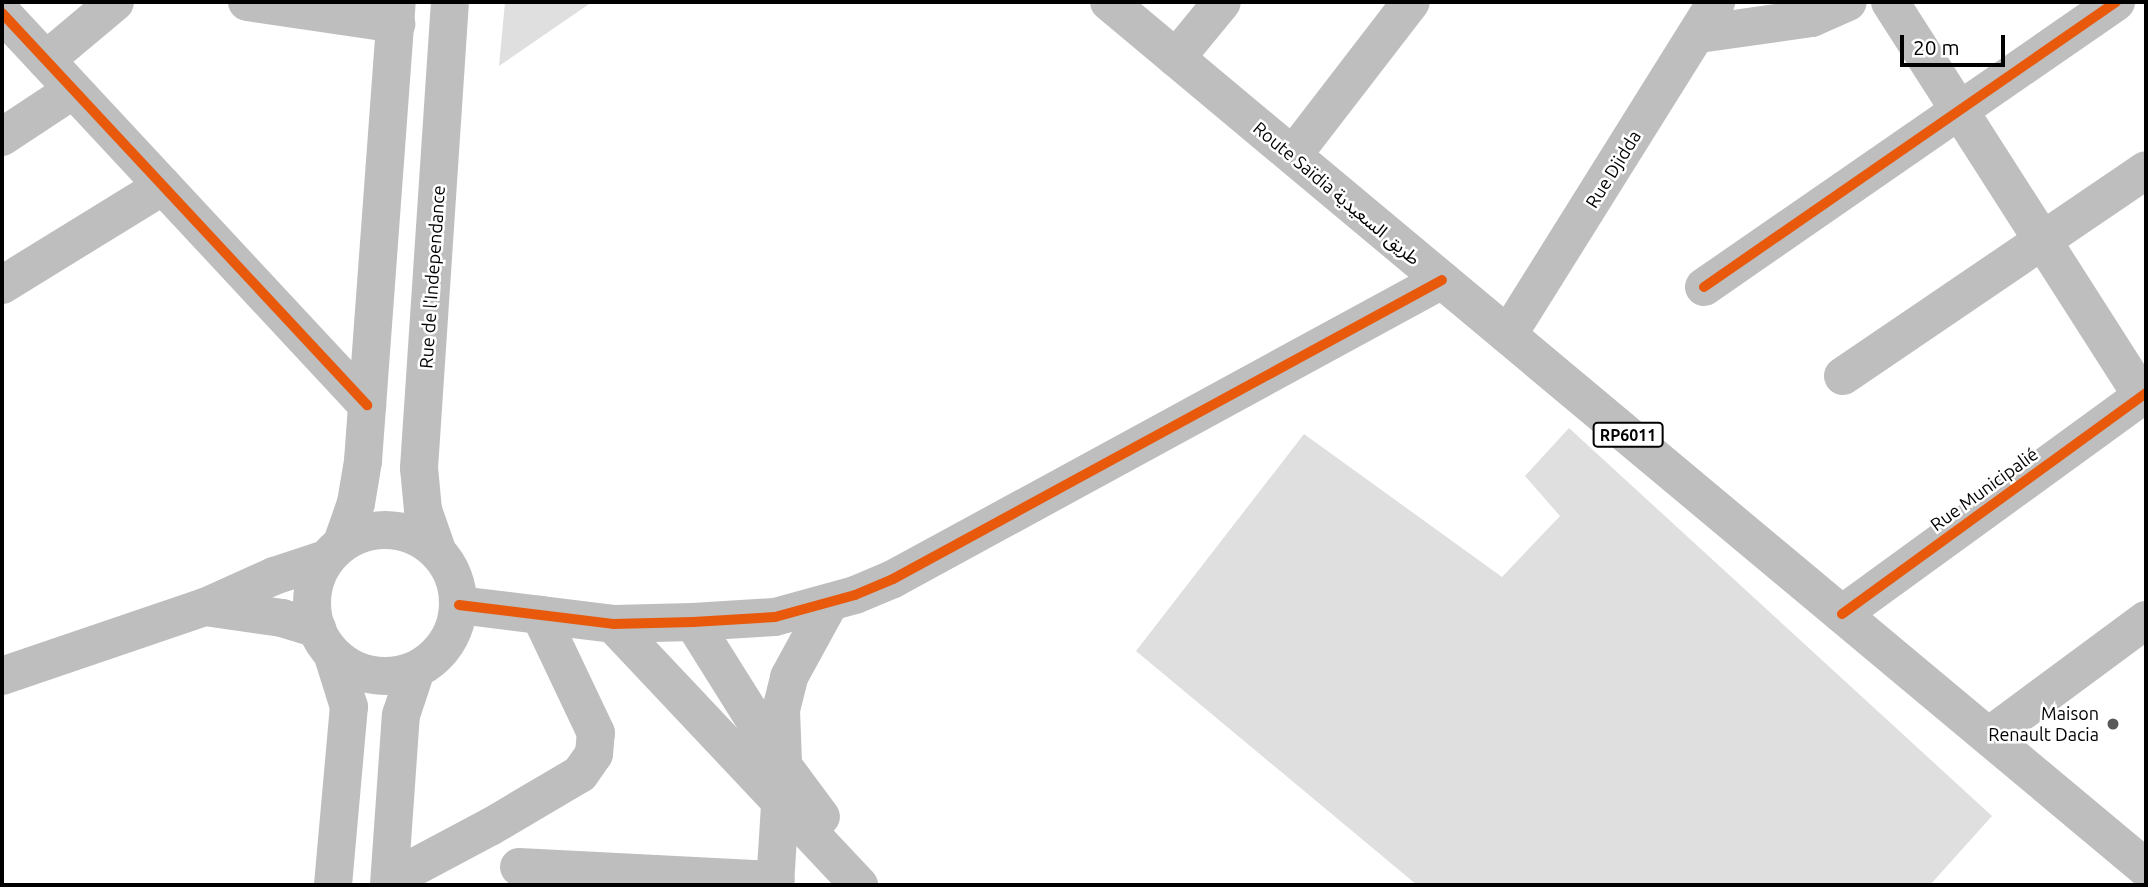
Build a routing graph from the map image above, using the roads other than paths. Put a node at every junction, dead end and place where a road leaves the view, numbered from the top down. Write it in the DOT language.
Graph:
graph roads {
  1 [pos="115,2"];
  2 [pos="247,2"];
  3 [pos="450,2"];
  4 [pos="1109,2"];
  5 [pos="1222,2"];
  6 [pos="1411,2"];
  7 [pos="1848,2"];
  8 [pos="1890,2"];
  9 [pos="2116,2"];
  10 [pos="2,13"];
  11 [pos="397,13"];
  12 [pos="1707,18"];
  13 [pos="1176,58"];
  14 [pos="46,60"];
  15 [pos="73,90"];
  16 [pos="1961,112"];
  17 [pos="2,137"];
  18 [pos="1293,155"];
  19 [pos="2146,170"];
  20 [pos="163,186"];
  21 [pos="2046,241"];
  22 [pos="1442,279"];
  23 [pos="2,285"];
  24 [pos="1704,287"];
  25 [pos="1508,335"];
  26 [pos="1843,376"];
  27 [pos="2144,394"];
  28 [pos="368,405"];
  29 [pos="436,550"];
  30 [pos="334,551"];
  31 [pos="829,604"];
  32 [pos="459,605"];
  33 [pos="205,607"];
  34 [pos="1842,614"];
  35 [pos="540,615"];
  36 [pos="2146,620"];
  37 [pos="693,622"];
  38 [pos="613,624"];
  39 [pos="325,642"];
  40 [pos="416,670"];
  41 [pos="2,676"];
  42 [pos="1989,736"];
  43 [pos="784,767"];
  44 [pos="780,805"];
  45 [pos="519,867"];
  46 [pos="2146,868"];
  47 [pos="389,880"];
  48 [pos="776,883"];
  49 [pos="333,885"];
  50 [pos="859,885"];
  51 [pos="868,885"];
  1 -- 14 [label="main road"];
  2 -- 11 [label="main road"];
  3 -- 29 [label="main road, Rue de l'Independance"];
  4 -- 13 [label="main road, Route Saïdia طريق السعيدية / RP6011"];
  5 -- 13 [label="main road"];
  6 -- 18 [label="main road"];
  7 -- 12 [label="main road"];
  8 -- 16 [label="main road"];
  9 -- 16 [label="main road"];
  10 -- 14 [label="main road"];
  11 -- 28 [label="main road"];
  12 -- 25 [label="main road, Rue Djidda"];
  13 -- 18 [label="main road, Route Saïdia طريق السعيدية / RP6011"];
  14 -- 15 [label="main road"];
  15 -- 17 [label="main road"];
  15 -- 20 [label="main road"];
  16 -- 21 [label="main road"];
  16 -- 24 [label="main road"];
  18 -- 22 [label="main road, Route Saïdia طريق السعيدية / RP6011"];
  19 -- 21 [label="main road"];
  20 -- 23 [label="main road"];
  20 -- 28 [label="main road"];
  21 -- 26 [label="main road"];
  21 -- 27 [label="main road"];
  22 -- 25 [label="main road, Route Saïdia طريق السعيدية / RP6011"];
  22 -- 31 [label="main road"];
  25 -- 34 [label="main road, Route Saïdia طريق السعيدية / RP6011"];
  27 -- 34 [label="main road, Rue Municipalié"];
  28 -- 30 [label="main road"];
  29 -- 30 [label="main road"];
  29 -- 32 [label="main road"];
  30 -- 33 [label="main road"];
  30 -- 39 [label="main road"];
  31 -- 37 [label="main road"];
  31 -- 43 [label="main road"];
  32 -- 35 [label="main road"];
  32 -- 40 [label="main road"];
  33 -- 39 [label="main road"];
  33 -- 41 [label="main road"];
  34 -- 42 [label="main road, Route Saïdia طريق السعيدية / RP6011"];
  35 -- 38 [label="main road"];
  35 -- 47 [label="main road"];
  36 -- 42 [label="main road"];
  37 -- 38 [label="main road"];
  37 -- 43 [label="main road"];
  38 -- 44 [label="main road"];
  39 -- 40 [label="main road"];
  39 -- 49 [label="main road"];
  40 -- 47 [label="main road"];
  42 -- 46 [label="main road, Route Saïdia طريق السعيدية / RP6011"];
  43 -- 51 [label="main road"];
  44 -- 48 [label="main road"];
  44 -- 50 [label="main road"];
  45 -- 48 [label="main road"];
}
